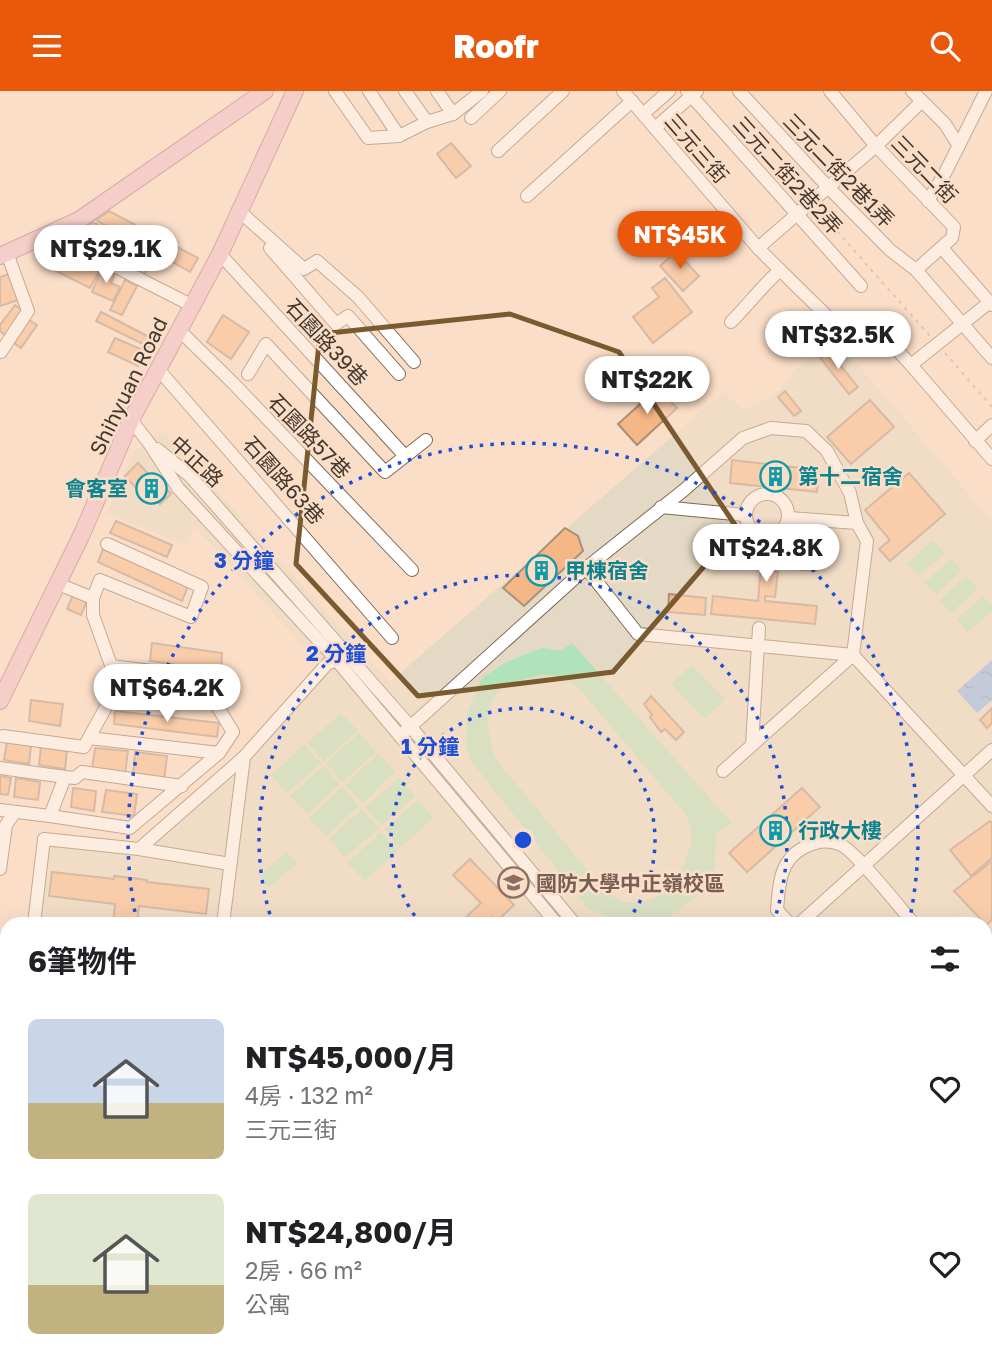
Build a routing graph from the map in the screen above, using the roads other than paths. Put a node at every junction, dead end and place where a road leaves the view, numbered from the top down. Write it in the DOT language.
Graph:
graph roads {
  1 [pos="265,91"];
  2 [pos="295,91"];
  3 [pos="335,91"];
  4 [pos="369,91"];
  5 [pos="405,91"];
  6 [pos="437,91"];
  7 [pos="482,91"];
  8 [pos="499,91"];
  9 [pos="563,91"];
  10 [pos="669,91"];
  11 [pos="739,91"];
  12 [pos="830,91"];
  13 [pos="912,91"];
  14 [pos="986,91"];
  15 [pos="692,93"];
  16 [pos="467,96"];
  17 [pos="627,96"];
  18 [pos="922,101"];
  19 [pos="453,114"];
  20 [pos="643,114"];
  21 [pos="471,118"];
  22 [pos="427,122"];
  23 [pos="655,128"];
  24 [pos="399,136"];
  25 [pos="876,146"];
  26 [pos="959,146"];
  27 [pos="498,151"];
  28 [pos="827,186"];
  29 [pos="527,196"];
  30 [pos="928,201"];
  31 [pos="238,210"];
  32 [pos="797,215"];
  33 [pos="51,234"];
  34 [pos="758,248"];
  35 [pos="942,248"];
  36 [pos="220,254"];
  37 [pos="4,255"];
  38 [pos="780,270"];
  39 [pos="916,270"];
  40 [pos="861,286"];
  41 [pos="991,303"];
  42 [pos="191,305"];
  43 [pos="870,321"];
  44 [pos="731,322"];
  45 [pos="833,322"];
  46 [pos="963,323"];
  47 [pos="178,330"];
  48 [pos="1,352"];
  49 [pos="992,358"];
  50 [pos="414,362"];
  51 [pos="912,365"];
  52 [pos="158,369"];
  53 [pos="248,374"];
  54 [pos="399,375"];
  55 [pos="131,420"];
  56 [pos="992,425"];
  57 [pos="426,440"];
  58 [pos="975,441"];
  59 [pos="149,443"];
  60 [pos="405,456"];
  61 [pos="992,460"];
  62 [pos="661,507"];
  63 [pos="746,515"];
  64 [pos="789,518"];
  65 [pos="857,523"];
  66 [pos="107,544"];
  67 [pos="586,568"];
  68 [pos="412,570"];
  69 [pos="58,584"];
  70 [pos="93,599"];
  71 [pos="381,618"];
  72 [pos="759,628"];
  73 [pos="392,638"];
  74 [pos="757,646"];
  75 [pos="348,655"];
  76 [pos="853,655"];
  77 [pos="111,666"];
  78 [pos="0,701"];
  79 [pos="410,726"];
  80 [pos="3,736"];
  81 [pos="400,736"];
  82 [pos="87,743"];
  83 [pos="752,745"];
  84 [pos="992,750"];
  85 [pos="219,753"];
  86 [pos="244,757"];
  87 [pos="0,768"];
  88 [pos="723,771"];
  89 [pos="82,772"];
  90 [pos="964,776"];
  91 [pos="65,777"];
  92 [pos="182,786"];
  93 [pos="992,806"];
  94 [pos="0,810"];
  95 [pos="15,812"];
  96 [pos="50,816"];
  97 [pos="139,849"];
  98 [pos="230,864"];
  99 [pos="864,866"];
  100 [pos="0,869"];
  101 [pos="35,917"];
  102 [pos="224,917"];
  103 [pos="552,917"];
  104 [pos="553,917"];
  105 [pos="784,917"];
  106 [pos="807,917"];
  107 [pos="908,917"];
  1 -- 33 [label="main road"];
  2 -- 31 [label="main road, Shihyuan Road"];
  3 -- 24 [label="street"];
  4 -- 24 [label="street"];
  5 -- 22 [label="street"];
  6 -- 19 [label="street"];
  7 -- 16 [label="street"];
  8 -- 21 [label="street"];
  9 -- 27 [label="street"];
  10 -- 20 [label="street"];
  11 -- 28 [label="street, 三元二街2巷1弄"];
  12 -- 25 [label="street, 三元二街"];
  13 -- 18 [label="street"];
  14 -- 26 [label="street"];
  15 -- 23 [label="street"];
  15 -- 32 [label="street, 三元二街2巷2弄"];
  16 -- 19 [label="street"];
  17 -- 20 [label="street, 三元三街"];
  17 -- 29 [label="street"];
  18 -- 25 [label="street"];
  18 -- 26 [label="street"];
  19 -- 22 [label="street"];
  20 -- 23 [label="street, 三元三街"];
  22 -- 24 [label="street"];
  23 -- 34 [label="street, 三元三街"];
  25 -- 28 [label="street"];
  25 -- 30 [label="street, 三元二街"];
  26 -- 30 [label="street"];
  28 -- 32 [label="street"];
  28 -- 39 [label="street, 三元二街2巷1弄"];
  30 -- 35 [label="street, 三元二街"];
  31 -- 36 [label="main road, Shihyuan Road"];
  31 -- 50 [label="street"];
  31 -- 54 [label="street"];
  32 -- 34 [label="street"];
  32 -- 40 [label="street, 三元二街2巷2弄"];
  33 -- 37 [label="main road"];
  33 -- 42 [label="street"];
  34 -- 38 [label="street, 三元三街"];
  35 -- 39 [label="street"];
  35 -- 41 [label="street"];
  36 -- 42 [label="main road, Shihyuan Road"];
  36 -- 60 [label="street, 石園路39巷"];
  37 -- 48 [label="street"];
  38 -- 44 [label="street"];
  38 -- 45 [label="street, 三元三街"];
  39 -- 46 [label="street, 三元二街2巷1弄"];
  41 -- 46 [label="street"];
  42 -- 47 [label="main road, Shihyuan Road"];
  43 -- 51 [label="street"];
  46 -- 49 [label="street, 三元二街2巷1弄"];
  46 -- 51 [label="street"];
  47 -- 52 [label="main road, Shihyuan Road"];
  47 -- 68 [label="street, 石園路57巷"];
  51 -- 58 [label="street"];
  52 -- 55 [label="main road, Shihyuan Road"];
  52 -- 71 [label="street, 石園路63巷"];
  52 -- 73 [label="street"];
  53 -- 60 [label="street"];
  55 -- 59 [label="street"];
  55 -- 69 [label="main road, Shihyuan Road"];
  56 -- 58 [label="street"];
  57 -- 60 [label="street"];
  58 -- 61 [label="street"];
  59 -- 75 [label="street, 中正路"];
  59 -- 81 [label="street, 中正路"];
  62 -- 63 [label="street"];
  62 -- 65 [label="street"];
  62 -- 67 [label="street"];
  63 -- 64 [label="street"];
  63 -- 64 [label="street"];
  64 -- 65 [label="street"];
  65 -- 76 [label="street"];
  66 -- 70 [label="street"];
  67 -- 74 [label="street"];
  67 -- 79 [label="street"];
  69 -- 70 [label="street"];
  69 -- 78 [label="main road, Shihyuan Road"];
  70 -- 77 [label="street"];
  72 -- 74 [label="street"];
  74 -- 76 [label="street"];
  74 -- 83 [label="street"];
  75 -- 79 [label="street, 中正路"];
  75 -- 86 [label="street"];
  76 -- 83 [label="street"];
  76 -- 90 [label="street"];
  77 -- 82 [label="street"];
  77 -- 85 [label="street"];
  79 -- 81 [label="street"];
  79 -- 104 [label="street, 中正路"];
  80 -- 82 [label="street"];
  81 -- 103 [label="street, 中正路"];
  82 -- 85 [label="street"];
  82 -- 89 [label="street"];
  83 -- 88 [label="street"];
  84 -- 90 [label="street"];
  85 -- 92 [label="street"];
  86 -- 97 [label="street"];
  86 -- 98 [label="street"];
  87 -- 91 [label="street"];
  89 -- 91 [label="street"];
  89 -- 92 [label="street"];
  90 -- 93 [label="street"];
  90 -- 99 [label="street"];
  91 -- 96 [label="street"];
  92 -- 96 [label="street"];
  94 -- 95 [label="street"];
  95 -- 96 [label="street"];
  95 -- 100 [label="street"];
  97 -- 98 [label="street"];
  97 -- 101 [label="street"];
  98 -- 102 [label="street"];
  99 -- 105 [label="street"];
  99 -- 106 [label="street"];
  99 -- 107 [label="street"];
}
